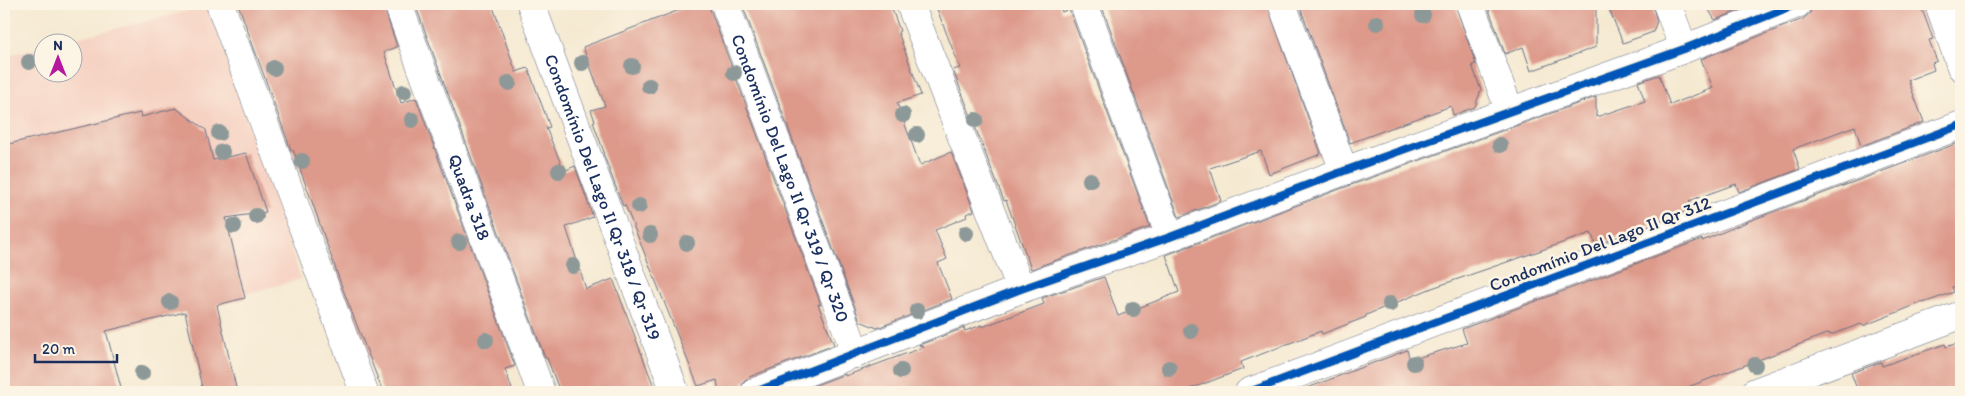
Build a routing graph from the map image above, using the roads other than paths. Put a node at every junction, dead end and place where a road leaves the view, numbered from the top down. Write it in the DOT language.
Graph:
graph roads {
  1 [pos="220,4"];
  2 [pos="398,4"];
  3 [pos="531,4"];
  4 [pos="724,4"];
  5 [pos="910,4"];
  6 [pos="1084,4"];
  7 [pos="1282,4"];
  8 [pos="1470,4"];
  9 [pos="1667,4"];
  10 [pos="1797,4"];
  11 [pos="1938,4"];
  12 [pos="1684,49"];
  13 [pos="1961,67"];
  14 [pos="1510,112"];
  15 [pos="1961,125"];
  16 [pos="1344,171"];
  17 [pos="1170,237"];
  18 [pos="1021,289"];
  19 [pos="1961,315"];
  20 [pos="856,354"];
  21 [pos="364,392"];
  22 [pos="541,392"];
  23 [pos="675,392"];
  24 [pos="754,392"];
  25 [pos="1249,392"];
  26 [pos="1755,392"];
  1 -- 21 [label="street"];
  2 -- 22 [label="street, Quadra 318"];
  3 -- 23 [label="street, Condomínio Del Lago II Qr 318 / Qr 319"];
  4 -- 20 [label="street, Condomínio Del Lago II Qr 319 / Qr 320"];
  5 -- 18 [label="street"];
  6 -- 17 [label="street"];
  7 -- 16 [label="street"];
  8 -- 14 [label="street"];
  9 -- 12 [label="street"];
  10 -- 12 [label="street"];
  11 -- 13 [label="street"];
  12 -- 14 [label="street"];
  14 -- 16 [label="street"];
  15 -- 25 [label="street, Condomínio Del Lago II Qr 312"];
  16 -- 17 [label="street"];
  17 -- 18 [label="street"];
  18 -- 20 [label="street"];
  19 -- 26 [label="street"];
  20 -- 24 [label="street"];
}
